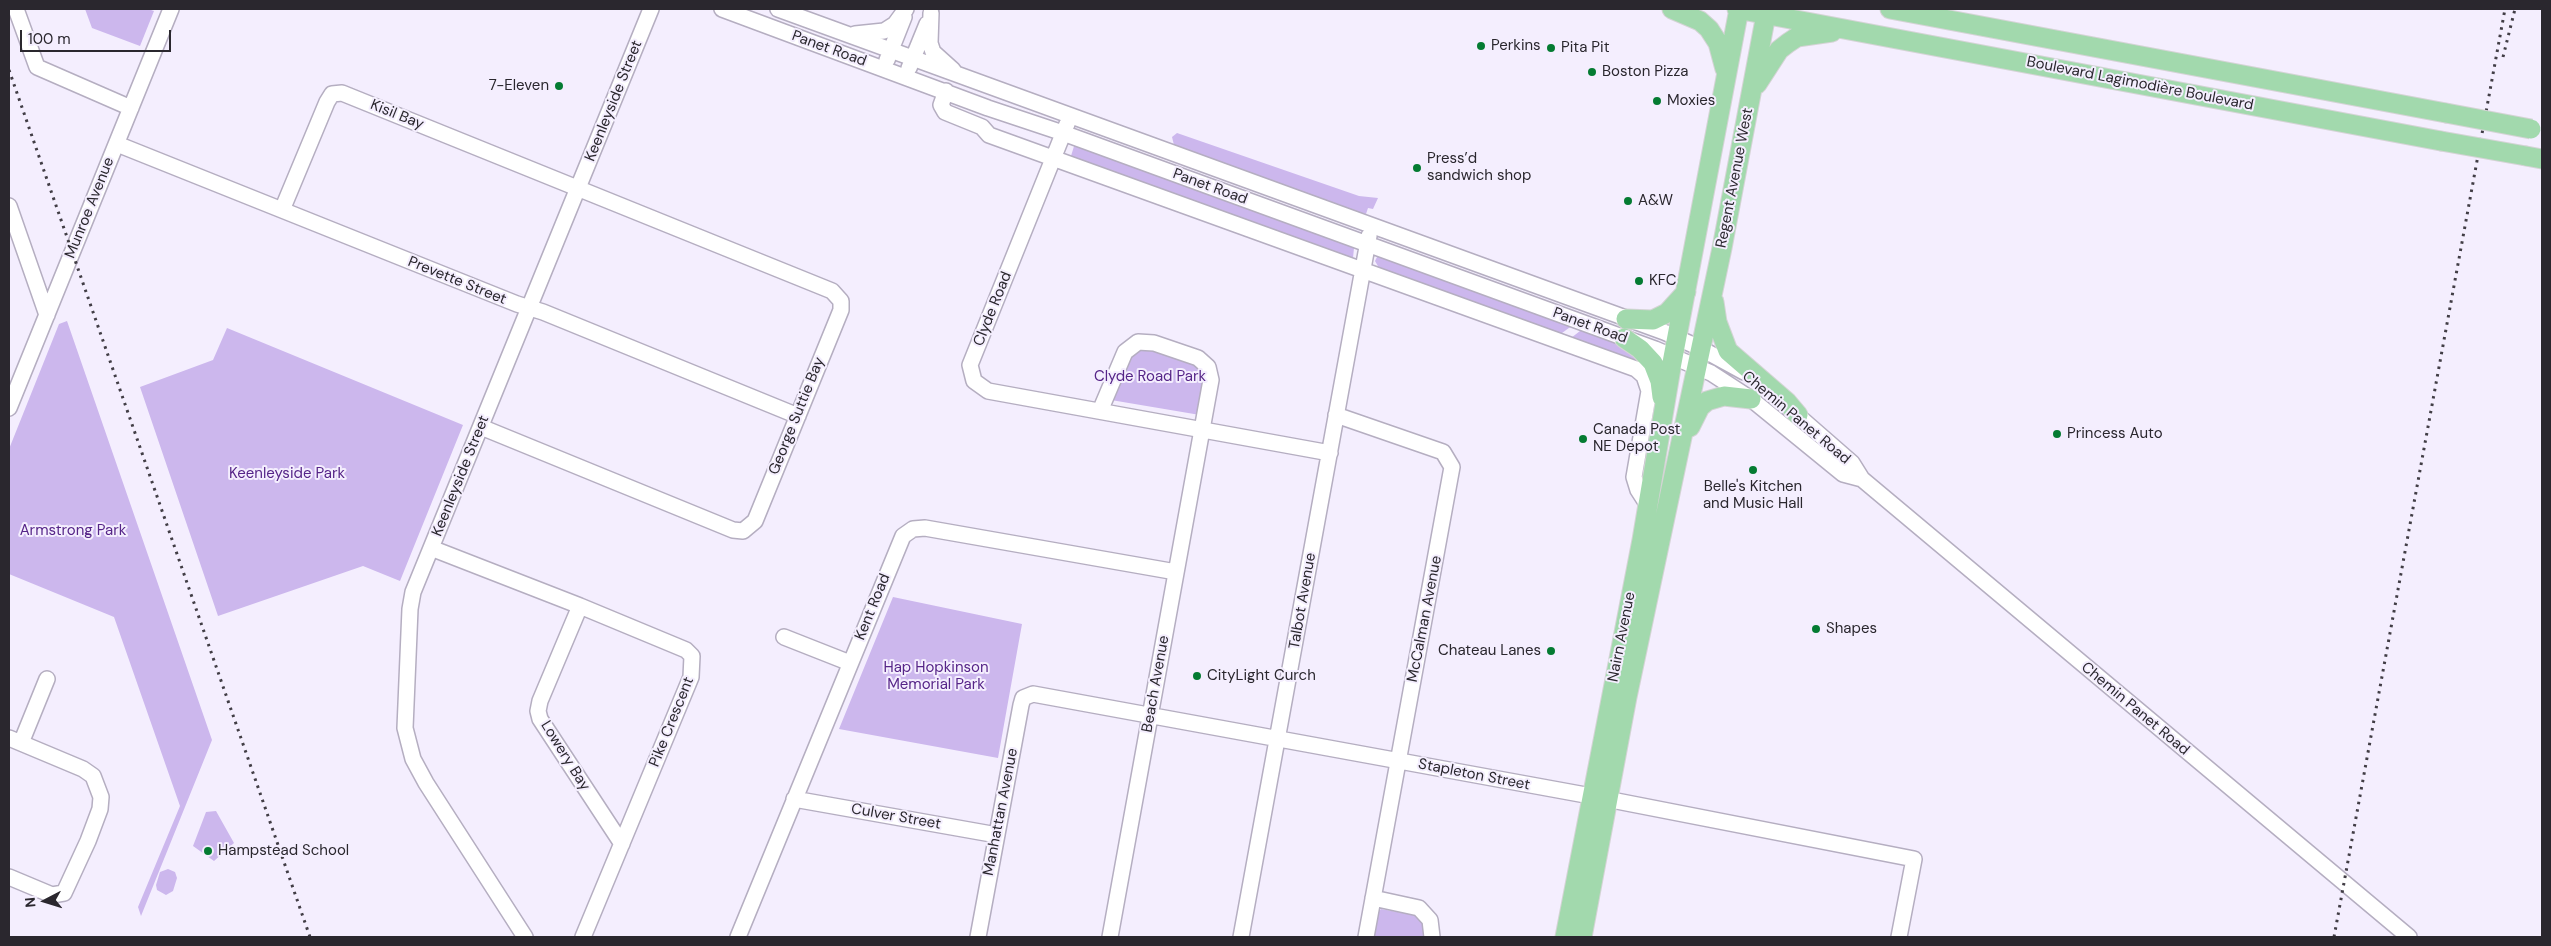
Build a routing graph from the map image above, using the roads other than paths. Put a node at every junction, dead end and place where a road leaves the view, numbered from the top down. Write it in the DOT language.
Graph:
graph roads {
  1 [pos="16,9"];
  2 [pos="172,9"];
  3 [pos="651,9"];
  4 [pos="722,9"];
  5 [pos="778,9"];
  6 [pos="907,9"];
  7 [pos="1672,9"];
  8 [pos="1738,9"];
  9 [pos="1890,9"];
  10 [pos="932,11"];
  11 [pos="1766,12"];
  12 [pos="1848,29"];
  13 [pos="842,32"];
  14 [pos="892,51"];
  15 [pos="914,59"];
  16 [pos="882,68"];
  17 [pos="1726,74"];
  18 [pos="960,76"];
  19 [pos="906,77"];
  20 [pos="946,91"];
  21 [pos="1751,93"];
  22 [pos="131,108"];
  23 [pos="1070,116"];
  24 [pos="2536,130"];
  25 [pos="1063,133"];
  26 [pos="117,144"];
  27 [pos="1054,158"];
  28 [pos="2534,158"];
  29 [pos="579,188"];
  30 [pos="9,206"];
  31 [pos="282,210"];
  32 [pos="1377,228"];
  33 [pos="1371,245"];
  34 [pos="1364,268"];
  35 [pos="1712,291"];
  36 [pos="1686,292"];
  37 [pos="529,308"];
  38 [pos="47,315"];
  39 [pos="1626,319"];
  40 [pos="1584,323"];
  41 [pos="1678,337"];
  42 [pos="1624,338"];
  43 [pos="1558,340"];
  44 [pos="1700,348"];
  45 [pos="1674,357"];
  46 [pos="1697,367"];
  47 [pos="1751,400"];
  48 [pos="9,408"];
  49 [pos="1100,411"];
  50 [pos="1657,411"];
  51 [pos="1336,415"];
  52 [pos="1798,415"];
  53 [pos="798,416"];
  54 [pos="481,427"];
  55 [pos="1202,431"];
  56 [pos="1827,441"];
  57 [pos="1330,453"];
  58 [pos="1817,453"];
  59 [pos="1676,458"];
  60 [pos="1862,479"];
  61 [pos="1647,504"];
  62 [pos="1666,508"];
  63 [pos="431,548"];
  64 [pos="1176,572"];
  65 [pos="580,606"];
  66 [pos="784,636"];
  67 [pos="850,663"];
  68 [pos="47,679"];
  69 [pos="1033,694"];
  70 [pos="1619,695"];
  71 [pos="1151,715"];
  72 [pos="1277,739"];
  73 [pos="15,741"];
  74 [pos="1399,761"];
  75 [pos="1599,798"];
  76 [pos="794,799"];
  77 [pos="997,835"];
  78 [pos="622,844"];
  79 [pos="9,877"];
  80 [pos="1373,898"];
  81 [pos="525,937"];
  82 [pos="583,937"];
  83 [pos="741,937"];
  84 [pos="978,937"];
  85 [pos="1110,937"];
  86 [pos="1240,937"];
  87 [pos="1366,937"];
  88 [pos="1432,937"];
  89 [pos="1565,937"];
  90 [pos="1582,937"];
  91 [pos="1899,937"];
  92 [pos="2409,937"];
  1 -- 22 [label="street"];
  2 -- 22 [label="street, Munroe Avenue"];
  3 -- 29 [label="street, Keenleyside Street"];
  4 -- 16 [label="street, Panet Road"];
  5 -- 13 [label="street, Panet Road"];
  6 -- 13 [label="street"];
  6 -- 14 [label="street"];
  7 -- 17 [label="main road"];
  8 -- 11 [label="main road, Boulevard Lagimodière Boulevard"];
  8 -- 17 [label="main road, Regent Avenue West"];
  9 -- 24 [label="main road, Boulevard Lagimodière Boulevard, bridge"];
  10 -- 15 [label="street"];
  10 -- 18 [label="street"];
  11 -- 12 [label="main road, Boulevard Lagimodière Boulevard"];
  11 -- 21 [label="main road, Regent Avenue West"];
  12 -- 21 [label="main road"];
  12 -- 28 [label="main road, Boulevard Lagimodière Boulevard, bridge"];
  13 -- 14 [label="street, Panet Road"];
  14 -- 15 [label="street, Panet Road"];
  14 -- 16 [label="street"];
  15 -- 18 [label="street, Panet Road"];
  15 -- 19 [label="street"];
  16 -- 19 [label="street, Panet Road"];
  17 -- 36 [label="main road, Regent Avenue West"];
  18 -- 23 [label="street, Panet Road"];
  19 -- 20 [label="street, Panet Road"];
  20 -- 25 [label="street, Panet Road"];
  20 -- 27 [label="street"];
  21 -- 35 [label="main road, Regent Avenue West"];
  22 -- 26 [label="street, Munroe Avenue"];
  23 -- 25 [label="street, Clyde Road"];
  23 -- 32 [label="street, Panet Road"];
  25 -- 27 [label="street, Clyde Road"];
  25 -- 33 [label="street, Panet Road"];
  26 -- 31 [label="street, Prevette Street"];
  26 -- 38 [label="street, Munroe Avenue"];
  27 -- 34 [label="street"];
  27 -- 49 [label="street, Clyde Road"];
  29 -- 31 [label="street, Kisil Bay"];
  29 -- 37 [label="street, Keenleyside Street"];
  29 -- 53 [label="street, George Suttie Bay"];
  30 -- 38 [label="street"];
  31 -- 37 [label="street, Prevette Street"];
  32 -- 33 [label="street, Talbot Avenue"];
  32 -- 39 [label="street, Panet Road"];
  33 -- 34 [label="street, Talbot Avenue"];
  33 -- 40 [label="street, Panet Road"];
  34 -- 43 [label="street"];
  34 -- 51 [label="street, Talbot Avenue"];
  35 -- 44 [label="main road, Regent Avenue West"];
  35 -- 52 [label="main road"];
  36 -- 39 [label="main road"];
  36 -- 41 [label="main road, Regent Avenue West"];
  37 -- 53 [label="street, Prevette Street"];
  37 -- 54 [label="street, Keenleyside Street"];
  38 -- 48 [label="street, Munroe Avenue"];
  39 -- 41 [label="street, Panet Road"];
  40 -- 42 [label="street, Panet Road"];
  40 -- 43 [label="street"];
  41 -- 44 [label="street, Panet Road"];
  41 -- 45 [label="main road, Nairn Avenue"];
  42 -- 45 [label="street, Panet Road"];
  42 -- 50 [label="main road"];
  43 -- 50 [label="street"];
  44 -- 46 [label="main road, Nairn Avenue"];
  44 -- 52 [label="street, Chemin Panet Road"];
  45 -- 46 [label="street, Panet Road"];
  45 -- 50 [label="main road, Nairn Avenue"];
  46 -- 47 [label="street, Chemin Panet Road"];
  46 -- 59 [label="main road, Nairn Avenue"];
  47 -- 58 [label="street, Chemin Panet Road"];
  47 -- 59 [label="main road"];
  49 -- 55 [label="street, Clyde Road"];
  49 -- 55 [label="street"];
  50 -- 61 [label="main road, Nairn Avenue"];
  51 -- 57 [label="street, Talbot Avenue"];
  51 -- 74 [label="street, McCalman Avenue"];
  52 -- 56 [label="street, Chemin Panet Road"];
  53 -- 54 [label="street, George Suttie Bay"];
  54 -- 63 [label="street, Keenleyside Street"];
  55 -- 57 [label="street, Clyde Road"];
  55 -- 64 [label="street, Beach Avenue"];
  56 -- 58 [label="street"];
  56 -- 60 [label="street, Chemin Panet Road"];
  57 -- 72 [label="street, Talbot Avenue"];
  58 -- 60 [label="street, Chemin Panet Road"];
  59 -- 62 [label="main road, Nairn Avenue"];
  60 -- 92 [label="street, Chemin Panet Road"];
  61 -- 62 [label="main road"];
  61 -- 70 [label="main road, Nairn Avenue"];
  62 -- 70 [label="main road, Nairn Avenue"];
  63 -- 65 [label="street, Pike Crescent"];
  63 -- 81 [label="street, Keenleyside Street"];
  64 -- 67 [label="street, Kent Road"];
  64 -- 71 [label="street, Beach Avenue"];
  65 -- 78 [label="street, Lowery Bay"];
  65 -- 78 [label="street, Pike Crescent"];
  66 -- 67 [label="street"];
  67 -- 76 [label="street, Kent Road"];
  68 -- 73 [label="street"];
  69 -- 71 [label="street, Stapleton Street"];
  69 -- 77 [label="street, Manhattan Avenue"];
  70 -- 75 [label="main road, Nairn Avenue"];
  71 -- 72 [label="street, Stapleton Street"];
  71 -- 85 [label="street, Beach Avenue"];
  72 -- 74 [label="street, Stapleton Street"];
  72 -- 86 [label="street, Talbot Avenue"];
  73 -- 79 [label="street"];
  74 -- 75 [label="street, Stapleton Street"];
  74 -- 80 [label="street, McCalman Avenue"];
  75 -- 89 [label="main road, Nairn Avenue"];
  75 -- 90 [label="main road, Nairn Avenue"];
  75 -- 91 [label="street, Stapleton Street"];
  76 -- 77 [label="street, Culver Street"];
  76 -- 83 [label="street, Kent Road"];
  77 -- 84 [label="street, Manhattan Avenue"];
  78 -- 82 [label="street, Pike Crescent"];
  80 -- 87 [label="street, McCalman Avenue"];
  80 -- 88 [label="street"];
}
